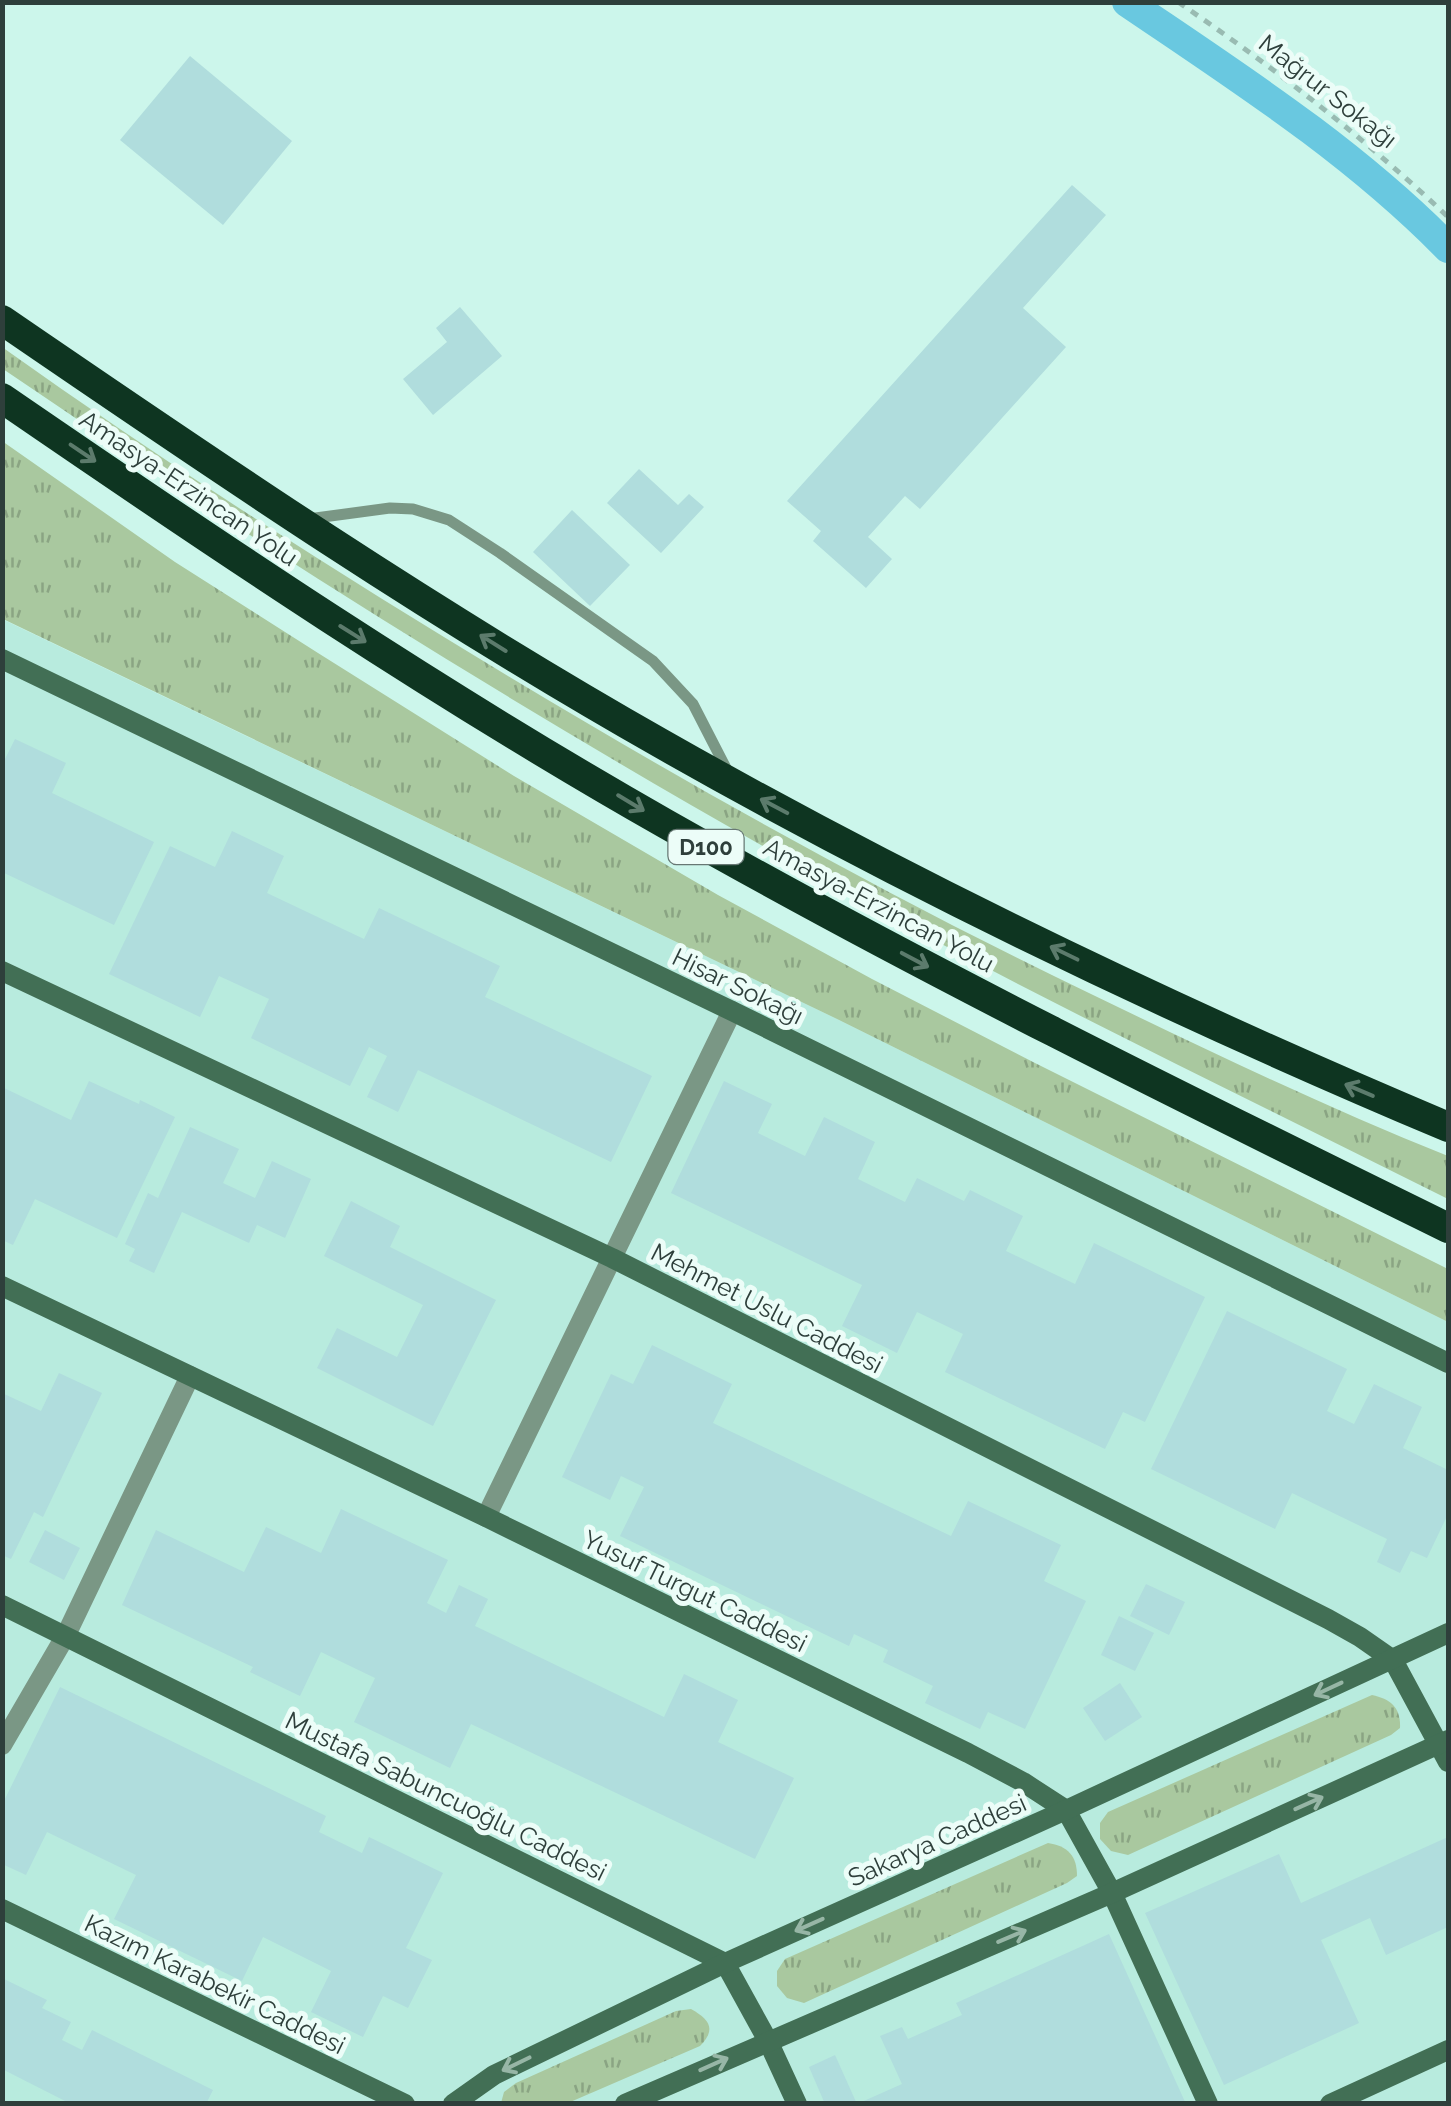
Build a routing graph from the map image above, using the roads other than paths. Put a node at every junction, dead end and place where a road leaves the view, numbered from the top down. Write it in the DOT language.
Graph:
graph roads {
  1 [pos="2,320"];
  2 [pos="2,398"];
  3 [pos="299,520"];
  4 [pos="2,658"];
  5 [pos="735,785"];
  6 [pos="2,970"];
  7 [pos="732,1011"];
  8 [pos="1448,1128"];
  9 [pos="1448,1228"];
  10 [pos="612,1258"];
  11 [pos="2,1286"];
  12 [pos="1448,1362"];
  13 [pos="190,1376"];
  14 [pos="486,1516"];
  15 [pos="2,1605"];
  16 [pos="1448,1633"];
  17 [pos="66,1635"];
  18 [pos="1392,1660"];
  19 [pos="2,1745"];
  20 [pos="1446,1749"];
  21 [pos="1066,1810"];
  22 [pos="1112,1893"];
  23 [pos="2,1908"];
  24 [pos="725,1962"];
  25 [pos="768,2041"];
  26 [pos="1448,2050"];
  27 [pos="405,2104"];
  28 [pos="454,2104"];
  29 [pos="475,2104"];
  30 [pos="624,2104"];
  31 [pos="797,2104"];
  32 [pos="1208,2104"];
  33 [pos="1330,2104"];
  1 -- 3 [label="highway, Amasya-Erzincan Yolu / D100"];
  2 -- 9 [label="highway, Amasya-Erzincan Yolu / D100, one-way"];
  5 -- 3 [label="highway, Amasya-Erzincan Yolu / D100, one-way"];
  3 -- 5 [label="lane"];
  4 -- 7 [label="street, Hisar Sokağı"];
  8 -- 5 [label="highway, Amasya-Erzincan Yolu / D100, one-way"];
  6 -- 10 [label="street, Mehmet Uslu Caddesi"];
  7 -- 10 [label="street"];
  7 -- 12 [label="street, Hisar Sokağı"];
  10 -- 14 [label="street"];
  10 -- 18 [label="street, Mehmet Uslu Caddesi"];
  11 -- 13 [label="street, Yusuf Turgut Caddesi"];
  13 -- 14 [label="street, Yusuf Turgut Caddesi"];
  13 -- 17 [label="street"];
  14 -- 21 [label="street, Yusuf Turgut Caddesi"];
  15 -- 17 [label="street, Mustafa Sabuncuoğlu Caddesi"];
  16 -- 18 [label="street, Sakarya Caddesi"];
  17 -- 19 [label="street"];
  17 -- 24 [label="street, Mustafa Sabuncuoğlu Caddesi"];
  18 -- 20 [label="street, Mehmet Uslu Caddesi"];
  18 -- 21 [label="street, Sakarya Caddesi, one-way"];
  22 -- 20 [label="street, one-way"];
  21 -- 22 [label="street, Yusuf Turgut Caddesi"];
  21 -- 24 [label="street, Sakarya Caddesi, one-way"];
  25 -- 22 [label="street, one-way"];
  22 -- 32 [label="street, Yusuf Turgut Caddesi"];
  23 -- 27 [label="street, Kazım Karabekir Caddesi"];
  24 -- 25 [label="street"];
  24 -- 28 [label="street, Sakarya Caddesi, one-way"];
  30 -- 25 [label="street, one-way"];
  25 -- 31 [label="street"];
  26 -- 33 [label="street"];
  28 -- 29 [label="street"];
}
